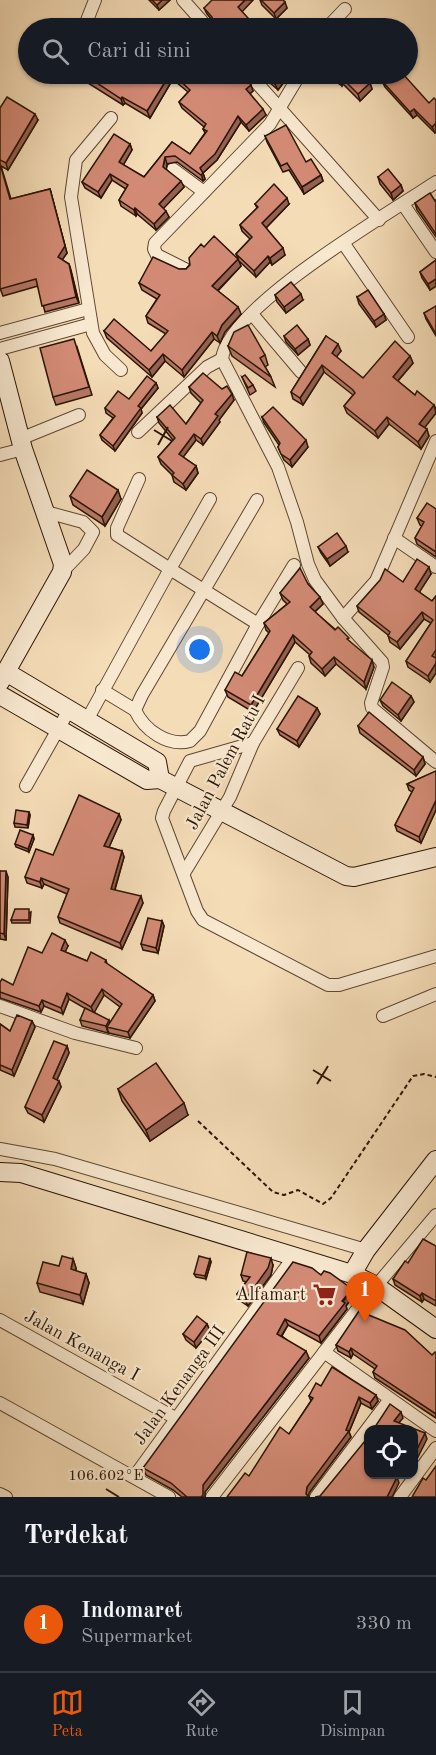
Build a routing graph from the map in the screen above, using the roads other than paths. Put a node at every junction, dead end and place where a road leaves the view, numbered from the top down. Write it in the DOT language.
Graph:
graph roads {
  1 [pos="95,0"];
  2 [pos="183,0"];
  3 [pos="345,9"];
  4 [pos="88,18"];
  5 [pos="199,18"];
  6 [pos="336,18"];
  7 [pos="258,84"];
  8 [pos="294,84"];
  9 [pos="280,107"];
  10 [pos="111,118"];
  11 [pos="173,169"];
  12 [pos="436,182"];
  13 [pos="204,192"];
  14 [pos="403,204"];
  15 [pos="379,220"];
  16 [pos="344,244"];
  17 [pos="436,252"];
  18 [pos="185,269"];
  19 [pos="88,309"];
  20 [pos="252,314"];
  21 [pos="91,324"];
  22 [pos="0,333"];
  23 [pos="408,336"];
  24 [pos="0,349"];
  25 [pos="222,359"];
  26 [pos="0,362"];
  27 [pos="121,370"];
  28 [pos="301,372"];
  29 [pos="79,415"];
  30 [pos="138,432"];
  31 [pos="436,441"];
  32 [pos="22,444"];
  33 [pos="0,455"];
  34 [pos="139,479"];
  35 [pos="210,499"];
  36 [pos="257,500"];
  37 [pos="46,512"];
  38 [pos="394,538"];
  39 [pos="294,565"];
  40 [pos="436,567"];
  41 [pos="170,569"];
  42 [pos="62,572"];
  43 [pos="203,588"];
  44 [pos="343,618"];
  45 [pos="258,624"];
  46 [pos="298,668"];
  47 [pos="3,677"];
  48 [pos="102,690"];
  49 [pos="0,695"];
  50 [pos="69,710"];
  51 [pos="135,710"];
  52 [pos="87,720"];
  53 [pos="59,730"];
  54 [pos="123,741"];
  55 [pos="253,743"];
  56 [pos="112,760"];
  57 [pos="436,762"];
  58 [pos="160,779"];
  59 [pos="26,786"];
  60 [pos="177,789"];
  61 [pos="221,811"];
  62 [pos="436,857"];
  63 [pos="184,873"];
  64 [pos="436,956"];
  65 [pos="436,994"];
  66 [pos="0,1006"];
  67 [pos="383,1016"];
  68 [pos="136,1048"];
  69 [pos="0,1149"];
  70 [pos="436,1160"];
  71 [pos="0,1172"];
  72 [pos="433,1224"];
  73 [pos="366,1250"];
  74 [pos="295,1255"];
  75 [pos="352,1274"];
  76 [pos="376,1286"];
  77 [pos="0,1320"];
  78 [pos="436,1329"];
  79 [pos="324,1352"];
  80 [pos="390,1399"];
  81 [pos="0,1403"];
  82 [pos="177,1419"];
  83 [pos="436,1431"];
  84 [pos="436,1448"];
  85 [pos="134,1477"];
  86 [pos="0,1494"];
  87 [pos="6,1497"];
  88 [pos="169,1497"];
  89 [pos="212,1497"];
  90 [pos="316,1497"];
  91 [pos="400,1497"];
  1 -- 4 [label="street"];
  2 -- 5 [label="street"];
  3 -- 6 [label="street"];
  7 -- 9 [label="street"];
  8 -- 9 [label="street"];
  9 -- 13 [label="street"];
  9 -- 15 [label="street"];
  10 -- 19 [label="street"];
  11 -- 13 [label="street"];
  12 -- 14 [label="street"];
  13 -- 18 [label="street"];
  14 -- 15 [label="street"];
  14 -- 17 [label="street"];
  15 -- 16 [label="street"];
  16 -- 20 [label="street"];
  16 -- 23 [label="street"];
  19 -- 21 [label="street"];
  19 -- 22 [label="street"];
  20 -- 25 [label="street"];
  20 -- 28 [label="street"];
  21 -- 24 [label="street"];
  21 -- 27 [label="street"];
  25 -- 30 [label="street"];
  25 -- 44 [label="street"];
  26 -- 32 [label="street"];
  29 -- 32 [label="street"];
  31 -- 38 [label="street"];
  32 -- 33 [label="street"];
  32 -- 37 [label="street"];
  34 -- 41 [label="street"];
  35 -- 41 [label="street"];
  36 -- 43 [label="street"];
  37 -- 42 [label="street"];
  37 -- 42 [label="street"];
  38 -- 40 [label="street"];
  38 -- 44 [label="street"];
  39 -- 45 [label="street"];
  41 -- 43 [label="street"];
  41 -- 48 [label="street"];
  42 -- 47 [label="street"];
  43 -- 45 [label="street"];
  43 -- 51 [label="street"];
  44 -- 57 [label="street"];
  45 -- 51 [label="street"];
  46 -- 55 [label="street, Jalan Palem Ratu I"];
  47 -- 50 [label="street"];
  48 -- 51 [label="street"];
  48 -- 52 [label="street"];
  49 -- 53 [label="street"];
  50 -- 52 [label="street"];
  50 -- 53 [label="street"];
  52 -- 54 [label="street"];
  53 -- 56 [label="street"];
  53 -- 59 [label="street"];
  54 -- 56 [label="street"];
  54 -- 58 [label="street"];
  55 -- 60 [label="street"];
  55 -- 61 [label="street, Jalan Palem Ratu I"];
  56 -- 58 [label="street"];
  58 -- 60 [label="street"];
  60 -- 61 [label="street"];
  60 -- 63 [label="street"];
  61 -- 62 [label="street"];
  61 -- 63 [label="street, Jalan Palem Ratu I"];
  63 -- 64 [label="street"];
  65 -- 67 [label="street"];
  66 -- 68 [label="street"];
  69 -- 73 [label="street"];
  70 -- 73 [label="street"];
  71 -- 74 [label="street"];
  72 -- 76 [label="street"];
  73 -- 75 [label="street"];
  74 -- 75 [label="street"];
  74 -- 82 [label="street, Jalan Kenanga III"];
  75 -- 76 [label="street"];
  76 -- 78 [label="street"];
  76 -- 79 [label="street"];
  77 -- 82 [label="street, Jalan Kenanga I"];
  79 -- 80 [label="street"];
  79 -- 89 [label="street"];
  80 -- 83 [label="street"];
  80 -- 90 [label="street"];
  81 -- 85 [label="street"];
  82 -- 85 [label="street, Jalan Kenanga III"];
  84 -- 91 [label="street"];
  85 -- 88 [label="street"];
  86 -- 87 [label="street"];
}
